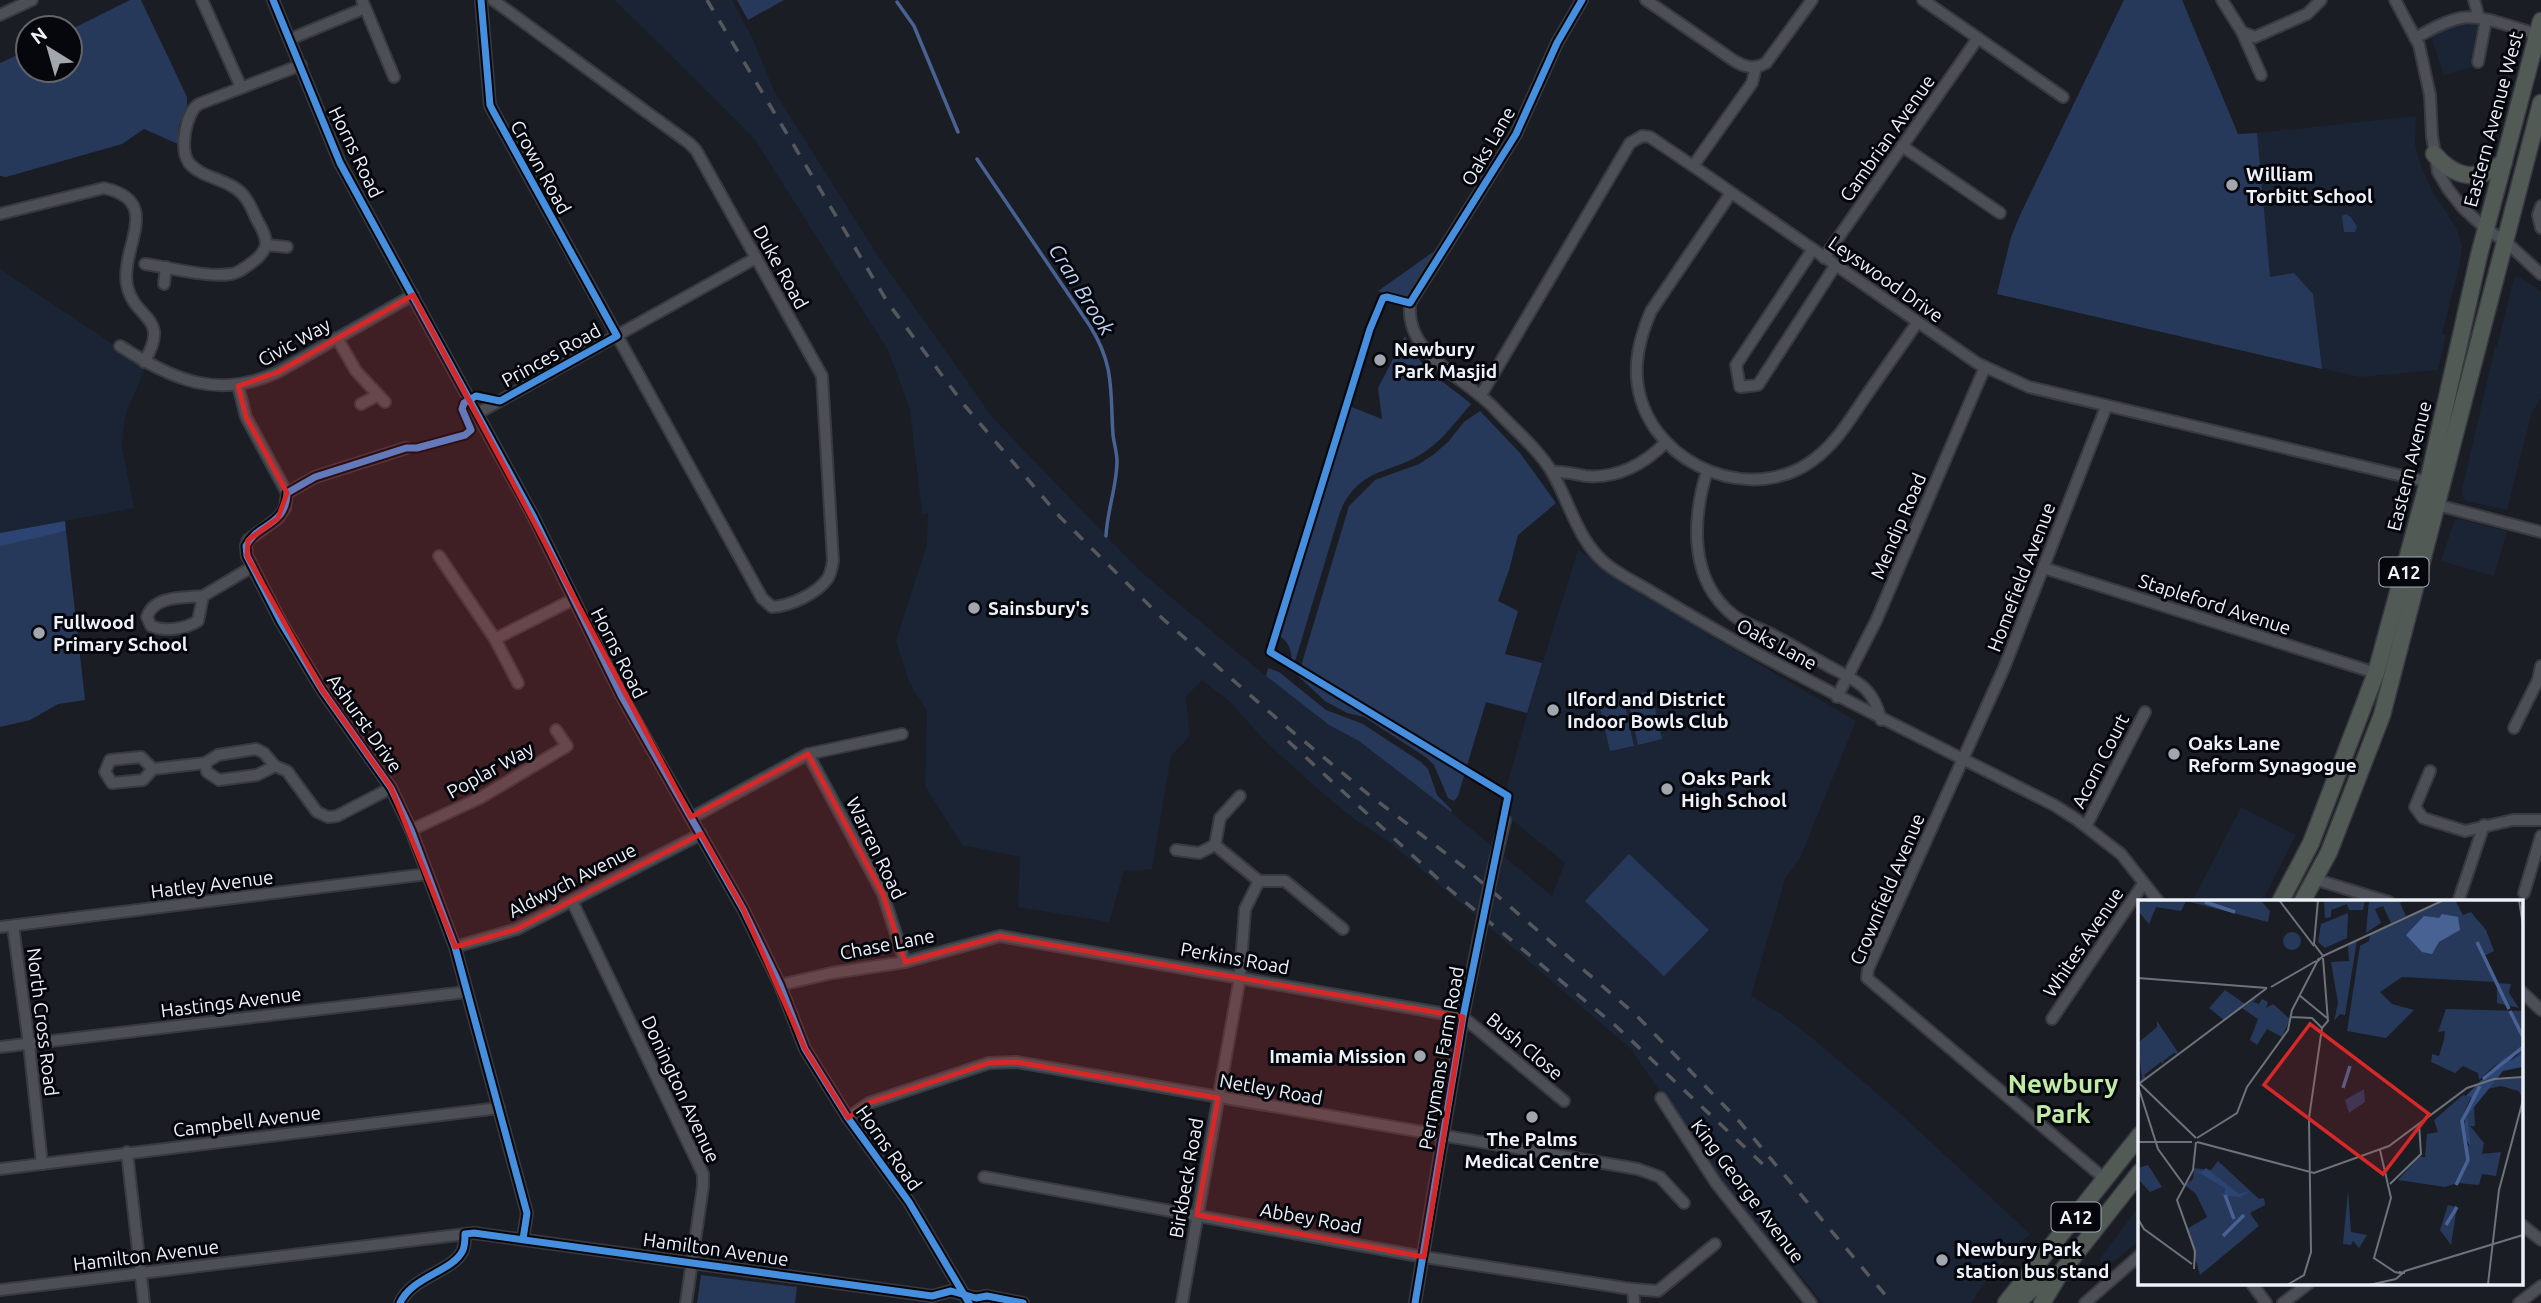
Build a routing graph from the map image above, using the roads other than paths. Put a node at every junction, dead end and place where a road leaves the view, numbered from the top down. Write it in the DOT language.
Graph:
graph roads {
  1 [pos="32,0"];
  2 [pos="202,0"];
  3 [pos="273,0"];
  4 [pos="481,0"];
  5 [pos="494,0"];
  6 [pos="1581,0"];
  7 [pos="1646,0"];
  8 [pos="1812,0"];
  9 [pos="1923,0"];
  10 [pos="2222,0"];
  11 [pos="2321,0"];
  12 [pos="2395,0"];
  13 [pos="2474,0"];
  14 [pos="363,4"];
  15 [pos="0,15"];
  16 [pos="2482,19"];
  17 [pos="2539,27"];
  18 [pos="2242,32"];
  19 [pos="1978,38"];
  20 [pos="2415,38"];
  21 [pos="290,39"];
  22 [pos="2477,61"];
  23 [pos="301,65"];
  24 [pos="1756,67"];
  25 [pos="2261,75"];
  26 [pos="394,77"];
  27 [pos="242,87"];
  28 [pos="2063,97"];
  29 [pos="2541,103"];
  30 [pos="1902,146"];
  31 [pos="2434,154"];
  32 [pos="2504,162"];
  33 [pos="1693,166"];
  34 [pos="1731,194"];
  35 [pos="2541,206"];
  36 [pos="2000,213"];
  37 [pos="0,214"];
  38 [pos="2541,228"];
  39 [pos="2486,229"];
  40 [pos="2505,241"];
  41 [pos="266,245"];
  42 [pos="287,247"];
  43 [pos="1813,249"];
  44 [pos="756,258"];
  45 [pos="1824,258"];
  46 [pos="145,264"];
  47 [pos="1835,266"];
  48 [pos="166,267"];
  49 [pos="2541,274"];
  50 [pos="164,284"];
  51 [pos="413,295"];
  52 [pos="1917,323"];
  53 [pos="617,336"];
  54 [pos="337,338"];
  55 [pos="120,346"];
  56 [pos="144,362"];
  57 [pos="1985,367"];
  58 [pos="238,386"];
  59 [pos="1481,395"];
  60 [pos="361,404"];
  61 [pos="2106,407"];
  62 [pos="478,413"];
  63 [pos="1666,442"];
  64 [pos="407,448"];
  65 [pos="1707,471"];
  66 [pos="1552,472"];
  67 [pos="2428,482"];
  68 [pos="287,493"];
  69 [pos="2437,505"];
  70 [pos="2541,532"];
  71 [pos="439,556"];
  72 [pos="252,567"];
  73 [pos="2044,568"];
  74 [pos="203,596"];
  75 [pos="762,598"];
  76 [pos="574,599"];
  77 [pos="495,639"];
  78 [pos="2541,666"];
  79 [pos="2376,673"];
  80 [pos="1848,676"];
  81 [pos="2539,680"];
  82 [pos="518,683"];
  83 [pos="1837,696"];
  84 [pos="2145,712"];
  85 [pos="1881,720"];
  86 [pos="2514,728"];
  87 [pos="556,730"];
  88 [pos="902,734"];
  89 [pos="808,754"];
  90 [pos="1964,759"];
  91 [pos="205,763"];
  92 [pos="275,766"];
  93 [pos="153,769"];
  94 [pos="2430,771"];
  95 [pos="391,788"];
  96 [pos="1240,796"];
  97 [pos="691,817"];
  98 [pos="1504,820"];
  99 [pos="2541,820"];
  100 [pos="2484,825"];
  101 [pos="2086,826"];
  102 [pos="411,830"];
  103 [pos="701,834"];
  104 [pos="2541,836"];
  105 [pos="1215,845"];
  106 [pos="1176,850"];
  107 [pos="427,874"];
  108 [pos="2314,879"];
  109 [pos="1259,881"];
  110 [pos="2143,884"];
  111 [pos="2524,893"];
  112 [pos="2157,900"];
  113 [pos="2281,900"];
  114 [pos="2303,900"];
  115 [pos="2382,900"];
  116 [pos="2459,900"];
  117 [pos="572,901"];
  118 [pos="13,926"];
  119 [pos="0,927"];
  120 [pos="1343,929"];
  121 [pos="1000,936"];
  122 [pos="455,947"];
  123 [pos="905,962"];
  124 [pos="1240,977"];
  125 [pos="780,985"];
  126 [pos="466,992"];
  127 [pos="2524,994"];
  128 [pos="2541,1010"];
  129 [pos="1463,1017"];
  130 [pos="2052,1019"];
  131 [pos="29,1044"];
  132 [pos="0,1047"];
  133 [pos="1218,1098"];
  134 [pos="1661,1098"];
  135 [pos="1564,1101"];
  136 [pos="499,1108"];
  137 [pos="848,1118"];
  138 [pos="1443,1137"];
  139 [pos="2138,1138"];
  140 [pos="127,1152"];
  141 [pos="42,1164"];
  142 [pos="0,1169"];
  143 [pos="2138,1175"];
  144 [pos="984,1177"];
  145 [pos="2106,1180"];
  146 [pos="1684,1203"];
  147 [pos="1197,1216"];
  148 [pos="2524,1227"];
  149 [pos="465,1234"];
  150 [pos="523,1239"];
  151 [pos="2541,1240"];
  152 [pos="1715,1244"];
  153 [pos="1424,1257"];
  154 [pos="2138,1257"];
  155 [pos="693,1262"];
  156 [pos="141,1274"];
  157 [pos="2059,1275"];
  158 [pos="2253,1286"];
  159 [pos="2305,1286"];
  160 [pos="2541,1286"];
  161 [pos="1633,1289"];
  162 [pos="0,1290"];
  163 [pos="966,1298"];
  164 [pos="2012,1302"];
  165 [pos="145,1303"];
  166 [pos="400,1303"];
  167 [pos="686,1303"];
  168 [pos="1023,1303"];
  169 [pos="1182,1303"];
  170 [pos="1415,1303"];
  171 [pos="1634,1303"];
  172 [pos="1811,1303"];
  173 [pos="2042,1303"];
  174 [pos="2085,1303"];
  175 [pos="2266,1303"];
  176 [pos="2283,1303"];
  177 [pos="2519,1303"];
  1 -- 15 [label="street"];
  2 -- 27 [label="street"];
  3 -- 21 [label="street, Horns Road"];
  4 -- 53 [label="street, Crown Road"];
  5 -- 44 [label="street, Duke Road"];
  6 -- 59 [label="street, Oaks Lane"];
  7 -- 24 [label="street"];
  8 -- 24 [label="street"];
  9 -- 19 [label="street"];
  10 -- 18 [label="street"];
  11 -- 18 [label="street"];
  12 -- 20 [label="street"];
  13 -- 16 [label="street"];
  14 -- 21 [label="street"];
  14 -- 26 [label="street"];
  16 -- 17 [label="street"];
  16 -- 20 [label="street"];
  16 -- 22 [label="street"];
  17 -- 32 [label="highway, Eastern Avenue West / A12"];
  18 -- 25 [label="street"];
  19 -- 28 [label="street"];
  19 -- 30 [label="street, Cambrian Avenue"];
  20 -- 31 [label="street"];
  21 -- 23 [label="street, Horns Road"];
  23 -- 27 [label="street"];
  23 -- 51 [label="street, Horns Road"];
  24 -- 33 [label="street"];
  27 -- 41 [label="street"];
  29 -- 40 [label="highway, A12"];
  30 -- 36 [label="street"];
  30 -- 45 [label="street, Cambrian Avenue"];
  31 -- 32 [label="highway"];
  31 -- 39 [label="street"];
  32 -- 39 [label="highway, Eastern Avenue West / A12"];
  33 -- 34 [label="street, Leyswood Drive"];
  33 -- 59 [label="street, Leyswood Drive"];
  34 -- 43 [label="street, Leyswood Drive"];
  34 -- 63 [label="street"];
  35 -- 38 [label="street"];
  37 -- 56 [label="street"];
  39 -- 40 [label="street"];
  39 -- 67 [label="highway, Eastern Avenue / A12"];
  40 -- 49 [label="street"];
  40 -- 69 [label="highway, Eastern Avenue / A12"];
  41 -- 42 [label="street"];
  41 -- 48 [label="street"];
  43 -- 45 [label="street, Leyswood Drive"];
  43 -- 47 [label="street"];
  44 -- 53 [label="street, Princes Road"];
  44 -- 75 [label="street, Duke Road"];
  45 -- 47 [label="street, Leyswood Drive"];
  46 -- 48 [label="street"];
  47 -- 52 [label="street, Leyswood Drive"];
  48 -- 50 [label="street"];
  51 -- 54 [label="street, Civic Way"];
  51 -- 62 [label="street, Horns Road"];
  52 -- 57 [label="street, Leyswood Drive"];
  52 -- 65 [label="street"];
  53 -- 62 [label="street, Princes Road"];
  53 -- 75 [label="street, Crown Road"];
  54 -- 58 [label="street, Civic Way"];
  54 -- 60 [label="street"];
  55 -- 56 [label="street, Civic Way"];
  56 -- 58 [label="street, Civic Way"];
  57 -- 61 [label="street, Leyswood Drive"];
  57 -- 80 [label="street, Mendip Road"];
  58 -- 68 [label="street"];
  59 -- 66 [label="street, Oaks Lane"];
  61 -- 67 [label="street, Leyswood Drive"];
  61 -- 73 [label="street, Homefield Avenue"];
  62 -- 76 [label="street, Horns Road"];
  63 -- 65 [label="street"];
  63 -- 66 [label="street"];
  64 -- 68 [label="street"];
  65 -- 80 [label="street, Oaks Lane"];
  66 -- 83 [label="street, Oaks Lane"];
  67 -- 79 [label="highway, Eastern Avenue / A12"];
  68 -- 72 [label="street"];
  69 -- 70 [label="street"];
  69 -- 108 [label="highway, Eastern Avenue / A12"];
  71 -- 77 [label="street"];
  72 -- 74 [label="street"];
  72 -- 95 [label="street, Ashurst Drive"];
  73 -- 79 [label="street, Stapleford Avenue"];
  73 -- 90 [label="street, Homefield Avenue"];
  74 -- 74 [label="street"];
  76 -- 77 [label="street"];
  76 -- 97 [label="street, Horns Road"];
  77 -- 82 [label="street"];
  78 -- 81 [label="street"];
  79 -- 113 [label="highway, Eastern Avenue / A12"];
  80 -- 83 [label="street, Mendip Road"];
  80 -- 85 [label="street, Oaks Lane"];
  81 -- 86 [label="street"];
  83 -- 85 [label="street, Oaks Lane"];
  84 -- 101 [label="street, Acorn Court"];
  85 -- 90 [label="street, Oaks Lane"];
  87 -- 102 [label="street, Poplar Way"];
  88 -- 89 [label="street"];
  89 -- 97 [label="street"];
  89 -- 123 [label="street, Warren Road"];
  90 -- 101 [label="street, Oaks Lane"];
  90 -- 145 [label="street, Crownfield Avenue"];
  91 -- 92 [label="street"];
  91 -- 92 [label="street"];
  91 -- 93 [label="street"];
  92 -- 95 [label="street"];
  94 -- 100 [label="street"];
  95 -- 102 [label="street, Ashurst Drive"];
  96 -- 105 [label="street"];
  97 -- 103 [label="street, Horns Road"];
  98 -- 129 [label="street, Perrymans Farm Road, bridge"];
  99 -- 100 [label="street"];
  100 -- 116 [label="street"];
  101 -- 110 [label="street, Oaks Lane"];
  102 -- 107 [label="street, Ashurst Drive"];
  103 -- 117 [label="street, Aldwych Avenue"];
  103 -- 125 [label="street, Horns Road"];
  104 -- 111 [label="street"];
  105 -- 106 [label="street"];
  105 -- 109 [label="street"];
  107 -- 118 [label="street, Hatley Avenue"];
  107 -- 122 [label="street, Ashurst Drive"];
  108 -- 114 [label="highway, Eastern Avenue / A12"];
  108 -- 115 [label="street"];
  109 -- 120 [label="street"];
  109 -- 124 [label="street, Birkbeck Road"];
  110 -- 112 [label="street, Oaks Lane"];
  110 -- 130 [label="street, Whites Avenue"];
  117 -- 122 [label="street, Aldwych Avenue"];
  117 -- 155 [label="street, Donington Avenue"];
  118 -- 119 [label="street, Hatley Avenue"];
  118 -- 131 [label="street, North Cross Road"];
  121 -- 123 [label="street, Chase Lane"];
  121 -- 124 [label="street, Perkins Road"];
  122 -- 126 [label="street, Ashurst Drive"];
  123 -- 125 [label="street, Chase Lane"];
  124 -- 129 [label="street, Perkins Road"];
  124 -- 133 [label="street, Birkbeck Road"];
  125 -- 137 [label="street, Horns Road"];
  126 -- 131 [label="street, Hastings Avenue"];
  126 -- 136 [label="street, Ashurst Drive"];
  127 -- 128 [label="street"];
  129 -- 135 [label="street, Bush Close"];
  129 -- 138 [label="street, Perrymans Farm Road"];
  131 -- 132 [label="street, Hastings Avenue"];
  131 -- 141 [label="street, North Cross Road"];
  133 -- 137 [label="street, Netley Road"];
  133 -- 138 [label="street, Netley Road"];
  133 -- 147 [label="street, Birkbeck Road"];
  134 -- 172 [label="street, King George Avenue"];
  136 -- 140 [label="street, Campbell Avenue"];
  136 -- 150 [label="street, Ashurst Drive"];
  137 -- 163 [label="street, Horns Road"];
  138 -- 146 [label="street, Netley Road"];
  138 -- 153 [label="street, Perrymans Farm Road"];
  139 -- 145 [label="highway, A12"];
  140 -- 141 [label="street, Campbell Avenue"];
  140 -- 156 [label="street"];
  141 -- 142 [label="street, Campbell Avenue"];
  143 -- 157 [label="highway, A12"];
  144 -- 147 [label="street, Abbey Road"];
  145 -- 164 [label="highway, A12"];
  147 -- 153 [label="street, Abbey Road"];
  147 -- 169 [label="street, Birkbeck Road"];
  148 -- 151 [label="street"];
  149 -- 150 [label="street, Hamilton Avenue"];
  149 -- 156 [label="street, Hamilton Avenue"];
  149 -- 166 [label="street"];
  150 -- 155 [label="street, Hamilton Avenue"];
  152 -- 161 [label="street, Abbey Road"];
  153 -- 161 [label="street, Abbey Road"];
  153 -- 170 [label="street, Perrymans Farm Road"];
  154 -- 174 [label="street"];
  155 -- 163 [label="street, Hamilton Avenue"];
  155 -- 167 [label="street, Donington Avenue"];
  156 -- 162 [label="street, Hamilton Avenue"];
  156 -- 165 [label="street"];
  157 -- 164 [label="highway"];
  157 -- 173 [label="highway, A12"];
  158 -- 175 [label="street"];
  159 -- 176 [label="street"];
  160 -- 177 [label="street"];
  161 -- 171 [label="street"];
  163 -- 168 [label="street, Hamilton Avenue"];
}
